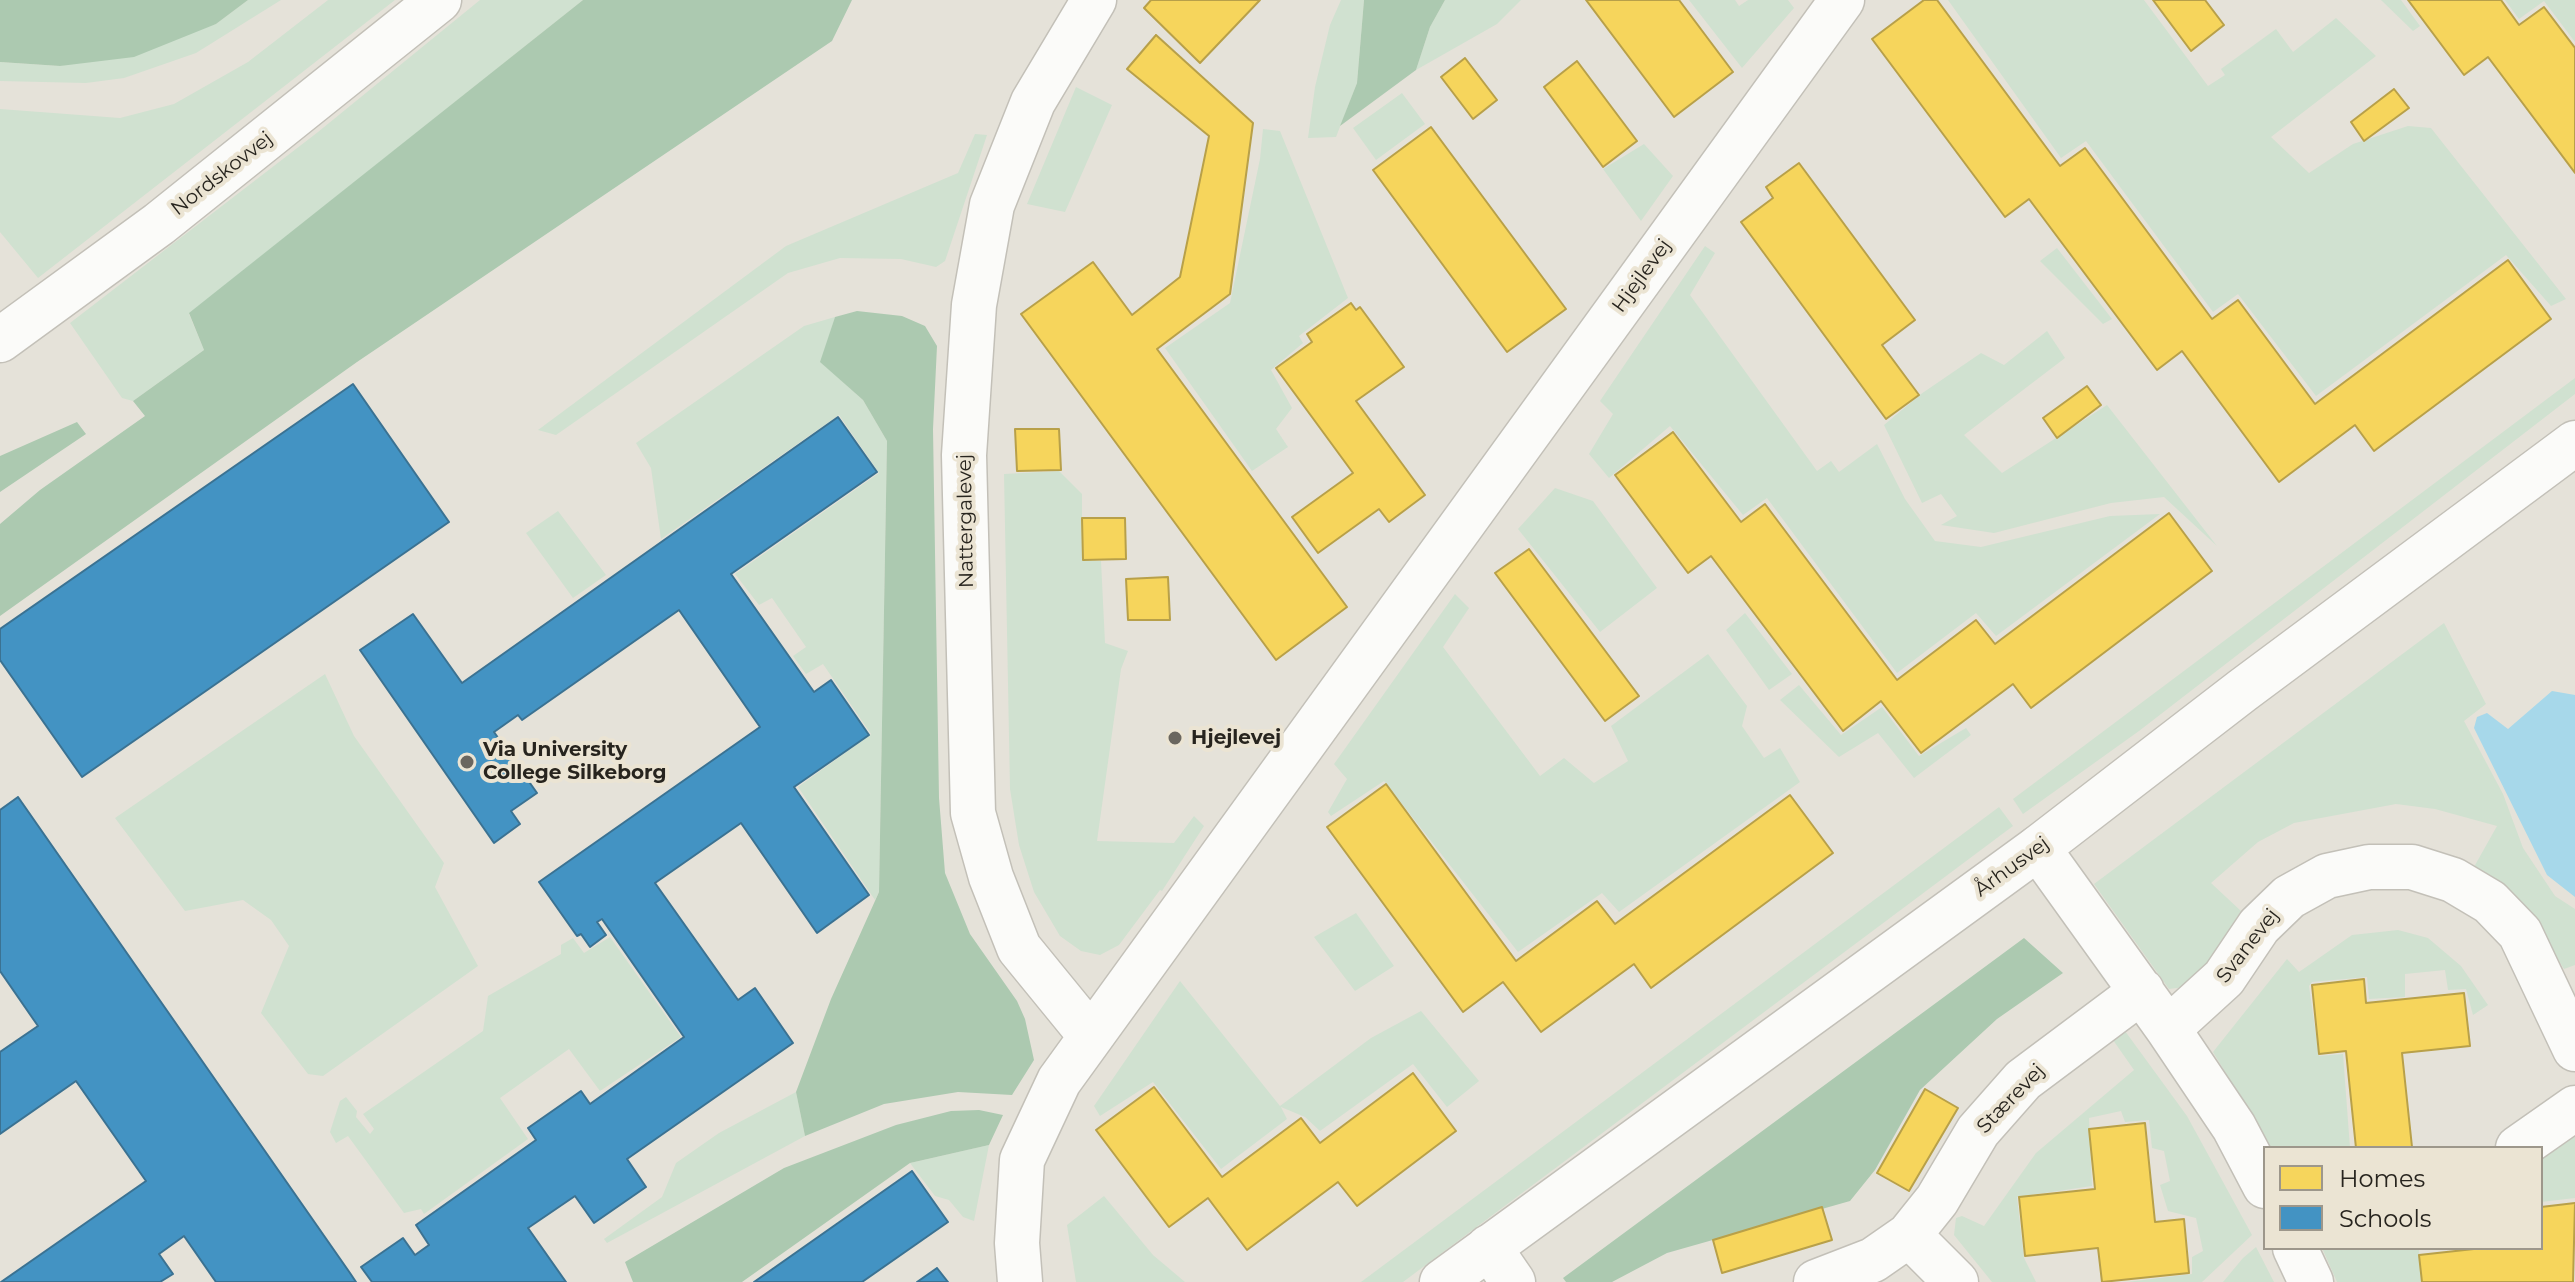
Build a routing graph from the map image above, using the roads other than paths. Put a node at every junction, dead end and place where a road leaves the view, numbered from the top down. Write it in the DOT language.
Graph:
graph roads {
  1 [pos="439,0"];
  2 [pos="1094,0"];
  3 [pos="1842,0"];
  4 [pos="0,340"];
  5 [pos="2575,443"];
  6 [pos="2038,848"];
  7 [pos="2142,991"];
  8 [pos="2168,1029"];
  9 [pos="1090,1035"];
  10 [pos="2575,1049"];
  11 [pos="2575,1108"];
  12 [pos="2521,1146"];
  13 [pos="2263,1182"];
  14 [pos="1909,1235"];
  15 [pos="2296,1250"];
  16 [pos="1501,1265"];
  17 [pos="1020,1282"];
  18 [pos="1442,1282"];
  19 [pos="1816,1282"];
  20 [pos="1956,1282"];
  21 [pos="2311,1282"];
  1 -- 4 [label="street, Nordskovvej"];
  2 -- 9 [label="street, Nattergalevej"];
  3 -- 9 [label="street, Hjejlevej"];
  5 -- 6 [label="street, Århusvej"];
  6 -- 7 [label="street"];
  6 -- 16 [label="street, Århusvej"];
  7 -- 8 [label="street"];
  7 -- 14 [label="street, Stærevej"];
  8 -- 10 [label="street, Svanevej"];
  8 -- 13 [label="street"];
  9 -- 17 [label="street, Hjejlevej"];
  11 -- 12 [label="street"];
  14 -- 19 [label="street, Stærevej"];
  14 -- 20 [label="street"];
  15 -- 21 [label="street"];
  16 -- 18 [label="street, Århusvej"];
}
